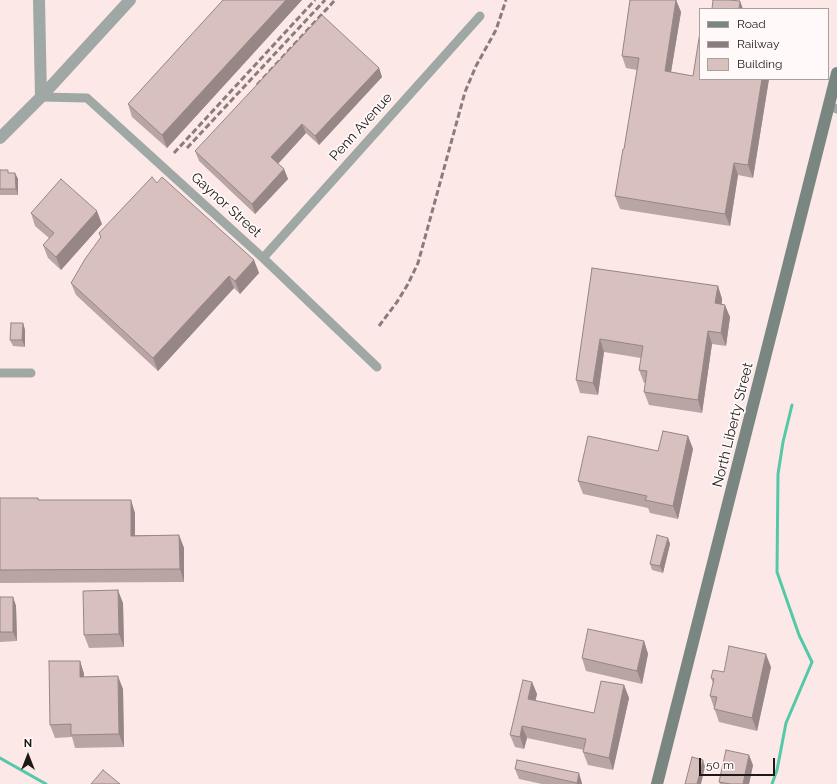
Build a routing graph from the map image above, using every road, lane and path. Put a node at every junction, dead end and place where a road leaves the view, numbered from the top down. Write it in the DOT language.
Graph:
graph roads {
  1 [pos="39,0"];
  2 [pos="130,0"];
  3 [pos="480,16"];
  4 [pos="837,73"];
  5 [pos="835,92"];
  6 [pos="41,96"];
  7 [pos="833,107"];
  8 [pos="0,138"];
  9 [pos="264,258"];
  10 [pos="377,367"];
  11 [pos="0,373"];
  12 [pos="31,373"];
  13 [pos="657,784"];
  1 -- 6 [label="street"];
  2 -- 6 [label="street"];
  3 -- 9 [label="street, Penn Avenue"];
  4 -- 5 [label="main road, North Liberty Street"];
  5 -- 7 [label="main road, North Liberty Street"];
  6 -- 8 [label="street"];
  6 -- 9 [label="street, Gaynor Street"];
  7 -- 13 [label="main road, North Liberty Street"];
  9 -- 10 [label="street, Gaynor Street"];
  11 -- 12 [label="street"];
}
